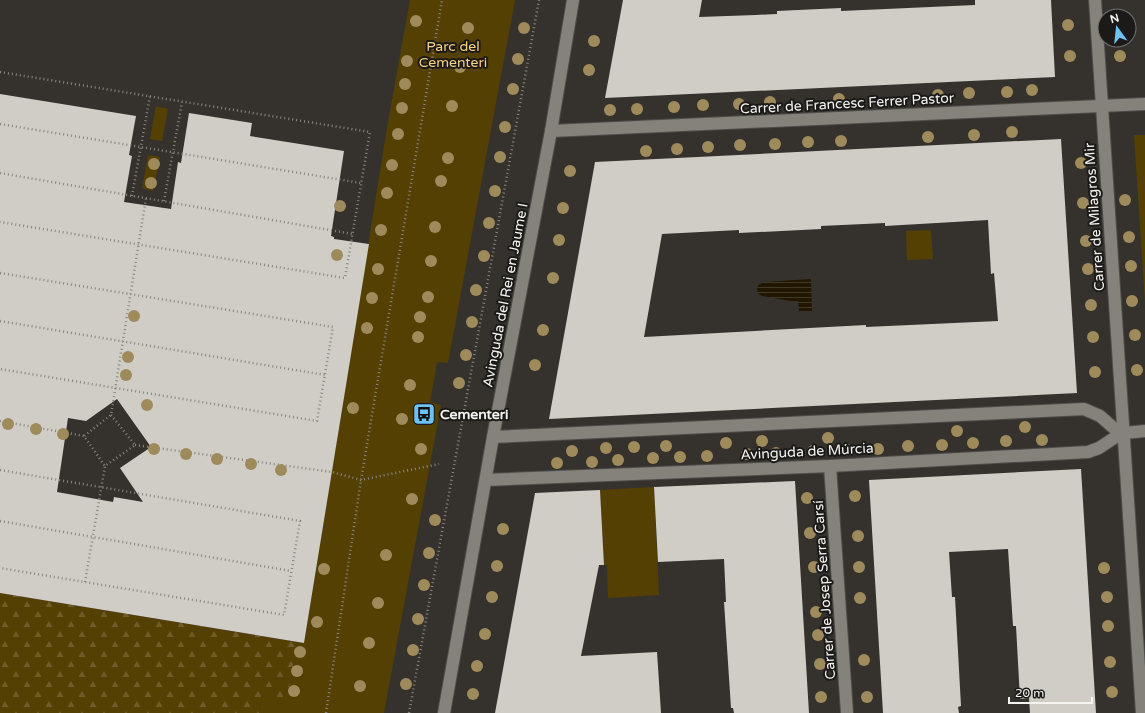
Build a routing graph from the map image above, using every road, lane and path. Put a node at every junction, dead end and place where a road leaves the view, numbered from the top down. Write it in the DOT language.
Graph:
graph roads {
  1 [pos="442,0"];
  2 [pos="539,0"];
  3 [pos="573,0"];
  4 [pos="1095,0"];
  5 [pos="0,72"];
  6 [pos="150,96"];
  7 [pos="182,102"];
  8 [pos="1145,104"];
  9 [pos="1102,106"];
  10 [pos="0,124"];
  11 [pos="551,131"];
  12 [pos="141,147"];
  13 [pos="173,152"];
  14 [pos="0,174"];
  15 [pos="361,183"];
  16 [pos="132,196"];
  17 [pos="146,198"];
  18 [pos="164,201"];
  19 [pos="0,222"];
  20 [pos="353,234"];
  21 [pos="138,244"];
  22 [pos="0,273"];
  23 [pos="130,294"];
  24 [pos="0,321"];
  25 [pos="122,341"];
  26 [pos="0,369"];
  27 [pos="325,375"];
  28 [pos="115,388"];
  29 [pos="111,415"];
  30 [pos="0,421"];
  31 [pos="1145,431"];
  32 [pos="1124,433"];
  33 [pos="84,436"];
  34 [pos="493,437"];
  35 [pos="136,445"];
  36 [pos="439,464"];
  37 [pos="105,466"];
  38 [pos="830,466"];
  39 [pos="0,470"];
  40 [pos="362,480"];
  41 [pos="486,480"];
  42 [pos="101,487"];
  43 [pos="0,521"];
  44 [pos="92,536"];
  45 [pos="0,568"];
  46 [pos="291,571"];
  47 [pos="85,582"];
  48 [pos="326,713"];
  49 [pos="409,713"];
  50 [pos="444,713"];
  51 [pos="847,713"];
  52 [pos="1142,713"];
  1 -- 40 [label="path"];
  2 -- 49 [label="path"];
  3 -- 11 [label="street, Avinguda del Rei en Jaume I"];
  4 -- 9 [label="street, Carrer de Milagros Mir"];
  5 -- 6 [label="path"];
  6 -- 7 [label="path"];
  6 -- 12 [label="path"];
  7 -- 13 [label="path"];
  7 -- 15 [label="path"];
  8 -- 9 [label="street, Carrer de Francesc Ferrer Pastor"];
  9 -- 11 [label="street, Carrer de Francesc Ferrer Pastor"];
  9 -- 32 [label="street, Carrer de Milagros Mir"];
  10 -- 12 [label="path"];
  11 -- 34 [label="street, Avinguda del Rei en Jaume I"];
  12 -- 13 [label="path"];
  12 -- 16 [label="path"];
  13 -- 15 [label="path"];
  13 -- 18 [label="path"];
  14 -- 16 [label="path"];
  15 -- 20 [label="path"];
  16 -- 17 [label="path"];
  17 -- 18 [label="path"];
  17 -- 21 [label="path"];
  18 -- 20 [label="path"];
  19 -- 21 [label="path"];
  20 -- 21 [label="path"];
  21 -- 23 [label="path"];
  22 -- 23 [label="path"];
  23 -- 25 [label="path"];
  23 -- 27 [label="path"];
  24 -- 25 [label="path"];
  25 -- 27 [label="path"];
  25 -- 28 [label="path"];
  26 -- 28 [label="path"];
  27 -- 28 [label="path"];
  28 -- 29 [label="path"];
  29 -- 33 [label="path"];
  29 -- 35 [label="path"];
  30 -- 33 [label="path"];
  31 -- 32 [label="street, Avinguda de Múrcia"];
  32 -- 34 [label="street, Avinguda de Múrcia"];
  32 -- 38 [label="street, Avinguda de Múrcia"];
  32 -- 52 [label="street, Carrer de Milagros Mir"];
  33 -- 37 [label="path"];
  34 -- 41 [label="street, Avinguda del Rei en Jaume I"];
  35 -- 37 [label="path"];
  35 -- 40 [label="path"];
  36 -- 40 [label="path"];
  37 -- 42 [label="path"];
  38 -- 41 [label="street, Avinguda de Múrcia"];
  38 -- 51 [label="street, Carrer de Josep Serra Carsí"];
  39 -- 42 [label="path"];
  40 -- 48 [label="path"];
  41 -- 50 [label="street, Avinguda del Rei en Jaume I"];
  42 -- 44 [label="path"];
  42 -- 46 [label="path"];
  43 -- 44 [label="path"];
  44 -- 46 [label="path"];
  44 -- 47 [label="path"];
  45 -- 47 [label="path"];
  46 -- 47 [label="path"];
}
